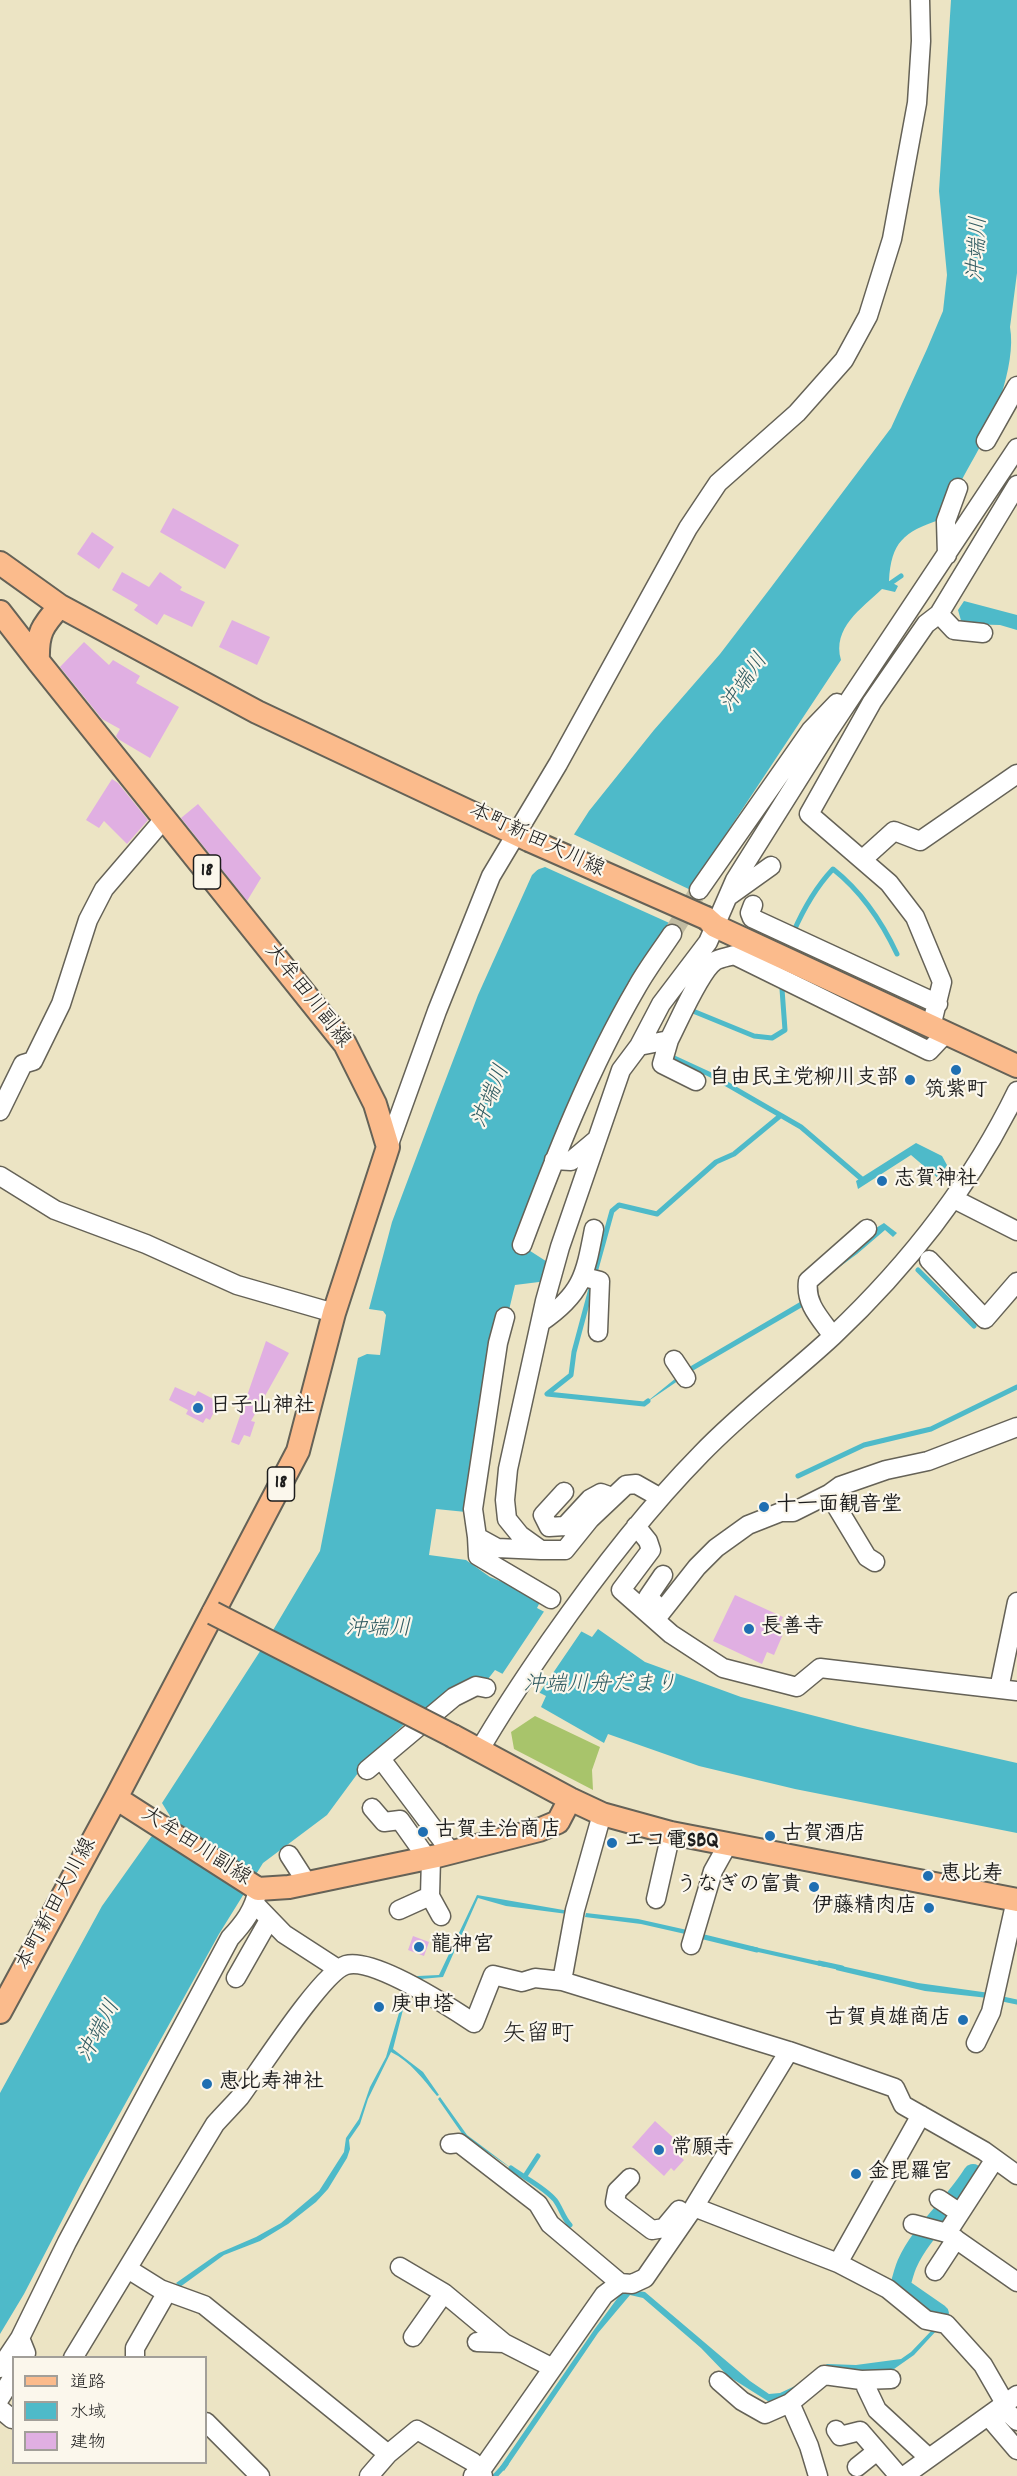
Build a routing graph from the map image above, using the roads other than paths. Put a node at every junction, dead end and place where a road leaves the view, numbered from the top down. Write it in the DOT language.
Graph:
graph roads {
  1 [pos="920,0"];
  2 [pos="1017,386"];
  3 [pos="1008,415"];
  4 [pos="986,441"];
  5 [pos="1017,448"];
  6 [pos="1017,485"];
  7 [pos="958,488"];
  8 [pos="947,555"];
  9 [pos="0,563"];
  10 [pos="920,594"];
  11 [pos="60,606"];
  12 [pos="940,611"];
  13 [pos="0,612"];
  14 [pos="983,633"];
  15 [pos="38,661"];
  16 [pos="847,702"];
  17 [pos="828,732"];
  18 [pos="1017,774"];
  19 [pos="818,795"];
  20 [pos="164,819"];
  21 [pos="523,837"];
  22 [pos="863,860"];
  23 [pos="771,866"];
  24 [pos="699,890"];
  25 [pos="729,896"];
  26 [pos="753,905"];
  27 [pos="710,922"];
  28 [pos="672,934"];
  29 [pos="661,1004"];
  30 [pos="938,1004"];
  31 [pos="938,1030"];
  32 [pos="669,1040"];
  33 [pos="639,1046"];
  34 [pos="598,1060"];
  35 [pos="1017,1066"];
  36 [pos="696,1081"];
  37 [pos="1017,1091"];
  38 [pos="0,1111"];
  39 [pos="597,1139"];
  40 [pos="388,1147"];
  41 [pos="554,1160"];
  42 [pos="0,1176"];
  43 [pos="954,1199"];
  44 [pos="594,1229"];
  45 [pos="867,1229"];
  46 [pos="1017,1231"];
  47 [pos="522,1245"];
  48 [pos="929,1260"];
  49 [pos="592,1279"];
  50 [pos="1017,1282"];
  51 [pos="334,1313"];
  52 [pos="505,1317"];
  53 [pos="541,1322"];
  54 [pos="598,1332"];
  55 [pos="833,1336"];
  56 [pos="674,1360"];
  57 [pos="686,1378"];
  58 [pos="1017,1427"];
  59 [pos="564,1492"];
  60 [pos="829,1494"];
  61 [pos="612,1497"];
  62 [pos="659,1497"];
  63 [pos="636,1526"];
  64 [pos="477,1537"];
  65 [pos="541,1550"];
  66 [pos="875,1562"];
  67 [pos="663,1575"];
  68 [pos="550,1599"];
  69 [pos="1017,1602"];
  70 [pos="213,1613"];
  71 [pos="659,1614"];
  72 [pos="486,1688"];
  73 [pos="1008,1690"];
  74 [pos="479,1751"];
  75 [pos="120,1799"];
  76 [pos="570,1800"];
  77 [pos="372,1808"];
  78 [pos="602,1814"];
  79 [pos="671,1833"];
  80 [pos="725,1843"];
  81 [pos="288,1856"];
  82 [pos="436,1856"];
  83 [pos="307,1883"];
  84 [pos="703,1884"];
  85 [pos="430,1896"];
  86 [pos="257,1897"];
  87 [pos="656,1899"];
  88 [pos="1017,1900"];
  89 [pos="399,1910"];
  90 [pos="441,1916"];
  91 [pos="269,1920"];
  92 [pos="693,1938"];
  93 [pos="338,1969"];
  94 [pos="236,1978"];
  95 [pos="562,1982"];
  96 [pos="0,2012"];
  97 [pos="976,2043"];
  98 [pos="789,2051"];
  99 [pos="921,2115"];
  100 [pos="450,2144"];
  101 [pos="990,2155"];
  102 [pos="1017,2175"];
  103 [pos="630,2178"];
  104 [pos="939,2199"];
  105 [pos="691,2210"];
  106 [pos="960,2213"];
  107 [pos="913,2224"];
  108 [pos="951,2236"];
  109 [pos="838,2263"];
  110 [pos="400,2267"];
  111 [pos="128,2269"];
  112 [pos="934,2271"];
  113 [pos="1017,2282"];
  114 [pos="620,2283"];
  115 [pos="443,2287"];
  116 [pos="163,2291"];
  117 [pos="413,2337"];
  118 [pos="20,2338"];
  119 [pos="25,2356"];
  120 [pos="75,2356"];
  121 [pos="135,2356"];
  122 [pos="0,2368"];
  123 [pos="553,2368"];
  124 [pos="12,2378"];
  125 [pos="891,2379"];
  126 [pos="719,2381"];
  127 [pos="866,2387"];
  128 [pos="0,2398"];
  129 [pos="790,2403"];
  130 [pos="1003,2406"];
  131 [pos="1017,2421"];
  132 [pos="209,2424"];
  133 [pos="836,2430"];
  134 [pos="1017,2450"];
  135 [pos="877,2451"];
  136 [pos="388,2454"];
  137 [pos="929,2458"];
  138 [pos="857,2467"];
  139 [pos="480,2475"];
  140 [pos="260,2476"];
  141 [pos="369,2476"];
  142 [pos="818,2476"];
  143 [pos="902,2476"];
  1 -- 21 [label="street"];
  2 -- 3 [label="street"];
  3 -- 4 [label="street"];
  5 -- 8 [label="street"];
  6 -- 12 [label="street"];
  7 -- 8 [label="street"];
  8 -- 10 [label="street"];
  9 -- 11 [label="main road"];
  10 -- 12 [label="street"];
  10 -- 16 [label="street"];
  11 -- 15 [label="main road"];
  11 -- 21 [label="main road, 本町新田大川線"];
  12 -- 14 [label="street"];
  12 -- 19 [label="street"];
  13 -- 15 [label="main road, 大牟田川副線"];
  15 -- 20 [label="main road, 大牟田川副線 / 18"];
  16 -- 17 [label="street"];
  16 -- 24 [label="street"];
  17 -- 19 [label="street"];
  17 -- 25 [label="street"];
  18 -- 22 [label="street"];
  19 -- 22 [label="street"];
  20 -- 38 [label="street"];
  20 -- 40 [label="main road, 大牟田川副線 / 18"];
  21 -- 27 [label="main road, 本町新田大川線, bridge"];
  21 -- 40 [label="street"];
  22 -- 30 [label="street"];
  23 -- 25 [label="street"];
  25 -- 27 [label="street"];
  26 -- 30 [label="street"];
  27 -- 29 [label="street"];
  27 -- 31 [label="main road, 本町新田大川線"];
  28 -- 34 [label="street"];
  29 -- 33 [label="street"];
  29 -- 34 [label="street"];
  30 -- 31 [label="street"];
  31 -- 32 [label="street"];
  31 -- 35 [label="main road, 本町新田大川線"];
  32 -- 33 [label="street"];
  32 -- 36 [label="street"];
  33 -- 39 [label="street"];
  34 -- 41 [label="street"];
  37 -- 43 [label="street"];
  39 -- 41 [label="street"];
  39 -- 53 [label="street"];
  40 -- 51 [label="main road, 大牟田川副線 / 18"];
  41 -- 47 [label="street"];
  42 -- 51 [label="street"];
  43 -- 46 [label="street"];
  43 -- 55 [label="street"];
  44 -- 49 [label="street"];
  45 -- 55 [label="street"];
  48 -- 50 [label="street"];
  49 -- 53 [label="street"];
  49 -- 54 [label="street"];
  51 -- 70 [label="main road, 大牟田川副線 / 18"];
  52 -- 64 [label="street"];
  53 -- 65 [label="street"];
  55 -- 62 [label="street"];
  56 -- 57 [label="street"];
  58 -- 60 [label="street"];
  59 -- 61 [label="street"];
  60 -- 66 [label="street"];
  60 -- 71 [label="street"];
  61 -- 62 [label="street"];
  61 -- 65 [label="street"];
  62 -- 63 [label="street"];
  63 -- 71 [label="street"];
  63 -- 74 [label="street"];
  64 -- 65 [label="street"];
  64 -- 68 [label="street"];
  67 -- 71 [label="street"];
  69 -- 73 [label="street"];
  70 -- 74 [label="main road, bridge"];
  70 -- 75 [label="main road, 大牟田川副線 / 18"];
  71 -- 73 [label="street"];
  72 -- 82 [label="street"];
  74 -- 76 [label="main road"];
  75 -- 86 [label="main road, 大牟田川副線"];
  75 -- 96 [label="main road, 本町新田大川線"];
  76 -- 78 [label="main road"];
  76 -- 82 [label="main road, 大牟田川副線"];
  77 -- 82 [label="street"];
  78 -- 79 [label="main road"];
  78 -- 95 [label="street"];
  79 -- 80 [label="main road"];
  79 -- 87 [label="street"];
  80 -- 84 [label="street"];
  80 -- 88 [label="main road"];
  80 -- 92 [label="street"];
  81 -- 83 [label="street"];
  82 -- 83 [label="main road, 大牟田川副線"];
  82 -- 85 [label="street"];
  83 -- 86 [label="main road, 大牟田川副線"];
  85 -- 89 [label="street"];
  85 -- 90 [label="street"];
  86 -- 91 [label="street"];
  86 -- 118 [label="street"];
  88 -- 97 [label="street"];
  91 -- 93 [label="street"];
  91 -- 94 [label="street"];
  93 -- 95 [label="street"];
  93 -- 111 [label="street"];
  95 -- 98 [label="street"];
  98 -- 99 [label="street"];
  98 -- 105 [label="street"];
  99 -- 101 [label="street"];
  99 -- 109 [label="street"];
  100 -- 114 [label="street"];
  101 -- 102 [label="street"];
  101 -- 106 [label="street"];
  103 -- 105 [label="street"];
  104 -- 106 [label="street"];
  105 -- 109 [label="street"];
  105 -- 114 [label="street"];
  106 -- 108 [label="street"];
  107 -- 108 [label="street"];
  108 -- 112 [label="street"];
  108 -- 113 [label="street"];
  109 -- 130 [label="street"];
  110 -- 115 [label="street"];
  111 -- 116 [label="street"];
  111 -- 120 [label="street"];
  114 -- 123 [label="street"];
  115 -- 117 [label="street"];
  115 -- 123 [label="street"];
  116 -- 121 [label="street"];
  116 -- 136 [label="street"];
  118 -- 119 [label="street"];
  118 -- 122 [label="street"];
  123 -- 139 [label="street"];
  124 -- 128 [label="street"];
  125 -- 129 [label="street"];
  126 -- 129 [label="street"];
  127 -- 137 [label="street"];
  129 -- 142 [label="street"];
  130 -- 131 [label="street"];
  130 -- 134 [label="street"];
  130 -- 137 [label="street"];
  132 -- 140 [label="street"];
  133 -- 135 [label="street"];
  135 -- 138 [label="street"];
  135 -- 143 [label="street"];
  136 -- 139 [label="street"];
  136 -- 141 [label="street"];
  137 -- 143 [label="street"];
}
